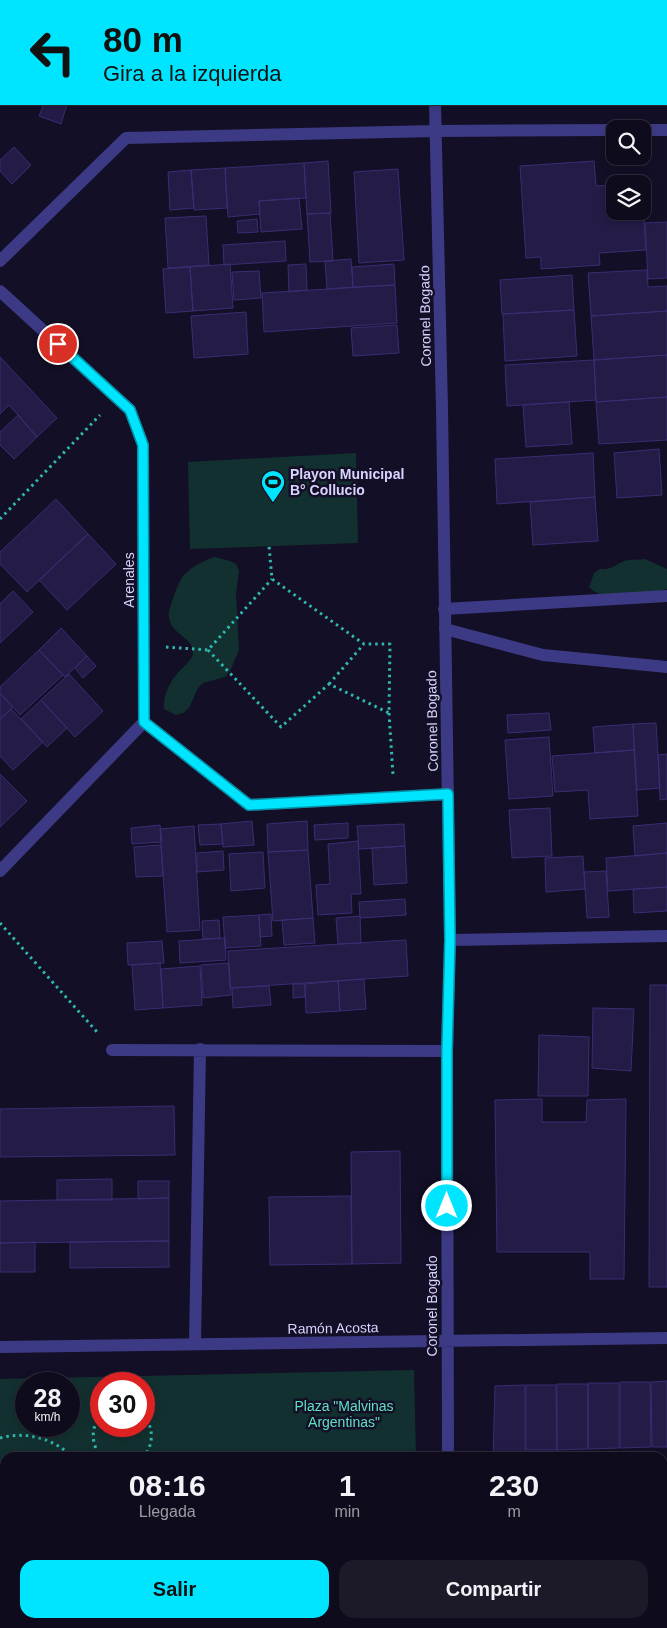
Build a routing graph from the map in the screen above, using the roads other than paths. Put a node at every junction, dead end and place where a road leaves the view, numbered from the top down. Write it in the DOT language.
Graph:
graph roads {
  1 [pos="435,105"];
  2 [pos="606,130"];
  3 [pos="651,130"];
  4 [pos="667,130"];
  5 [pos="435,131"];
  6 [pos="0,261"];
  7 [pos="0,291"];
  8 [pos="667,596"];
  9 [pos="444,609"];
  10 [pos="444,629"];
  11 [pos="667,667"];
  12 [pos="144,722"];
  13 [pos="448,794"];
  14 [pos="0,871"];
  15 [pos="667,936"];
  16 [pos="450,940"];
  17 [pos="200,1049"];
  18 [pos="112,1050"];
  19 [pos="447,1051"];
  20 [pos="667,1338"];
  21 [pos="447,1341"];
  22 [pos="195,1344"];
  23 [pos="0,1347"];
  24 [pos="448,1452"];
  1 -- 5 [label="street, Coronel Bogado"];
  2 -- 5 [label="street"];
  3 -- 4 [label="street"];
  5 -- 6 [label="street"];
  5 -- 9 [label="street, Coronel Bogado"];
  7 -- 12 [label="street, Arenales"];
  8 -- 9 [label="street"];
  9 -- 10 [label="street, Coronel Bogado"];
  10 -- 11 [label="street"];
  10 -- 13 [label="street, Coronel Bogado"];
  12 -- 13 [label="street"];
  12 -- 14 [label="street"];
  13 -- 16 [label="street, Coronel Bogado"];
  15 -- 16 [label="street"];
  16 -- 19 [label="street, Coronel Bogado"];
  17 -- 18 [label="street"];
  17 -- 19 [label="street"];
  17 -- 22 [label="street"];
  19 -- 21 [label="street, Coronel Bogado"];
  20 -- 21 [label="street, Ramón Acosta"];
  21 -- 22 [label="street, Ramón Acosta"];
  21 -- 24 [label="street, Coronel Bogado"];
  22 -- 23 [label="street, Ramón Acosta"];
}
